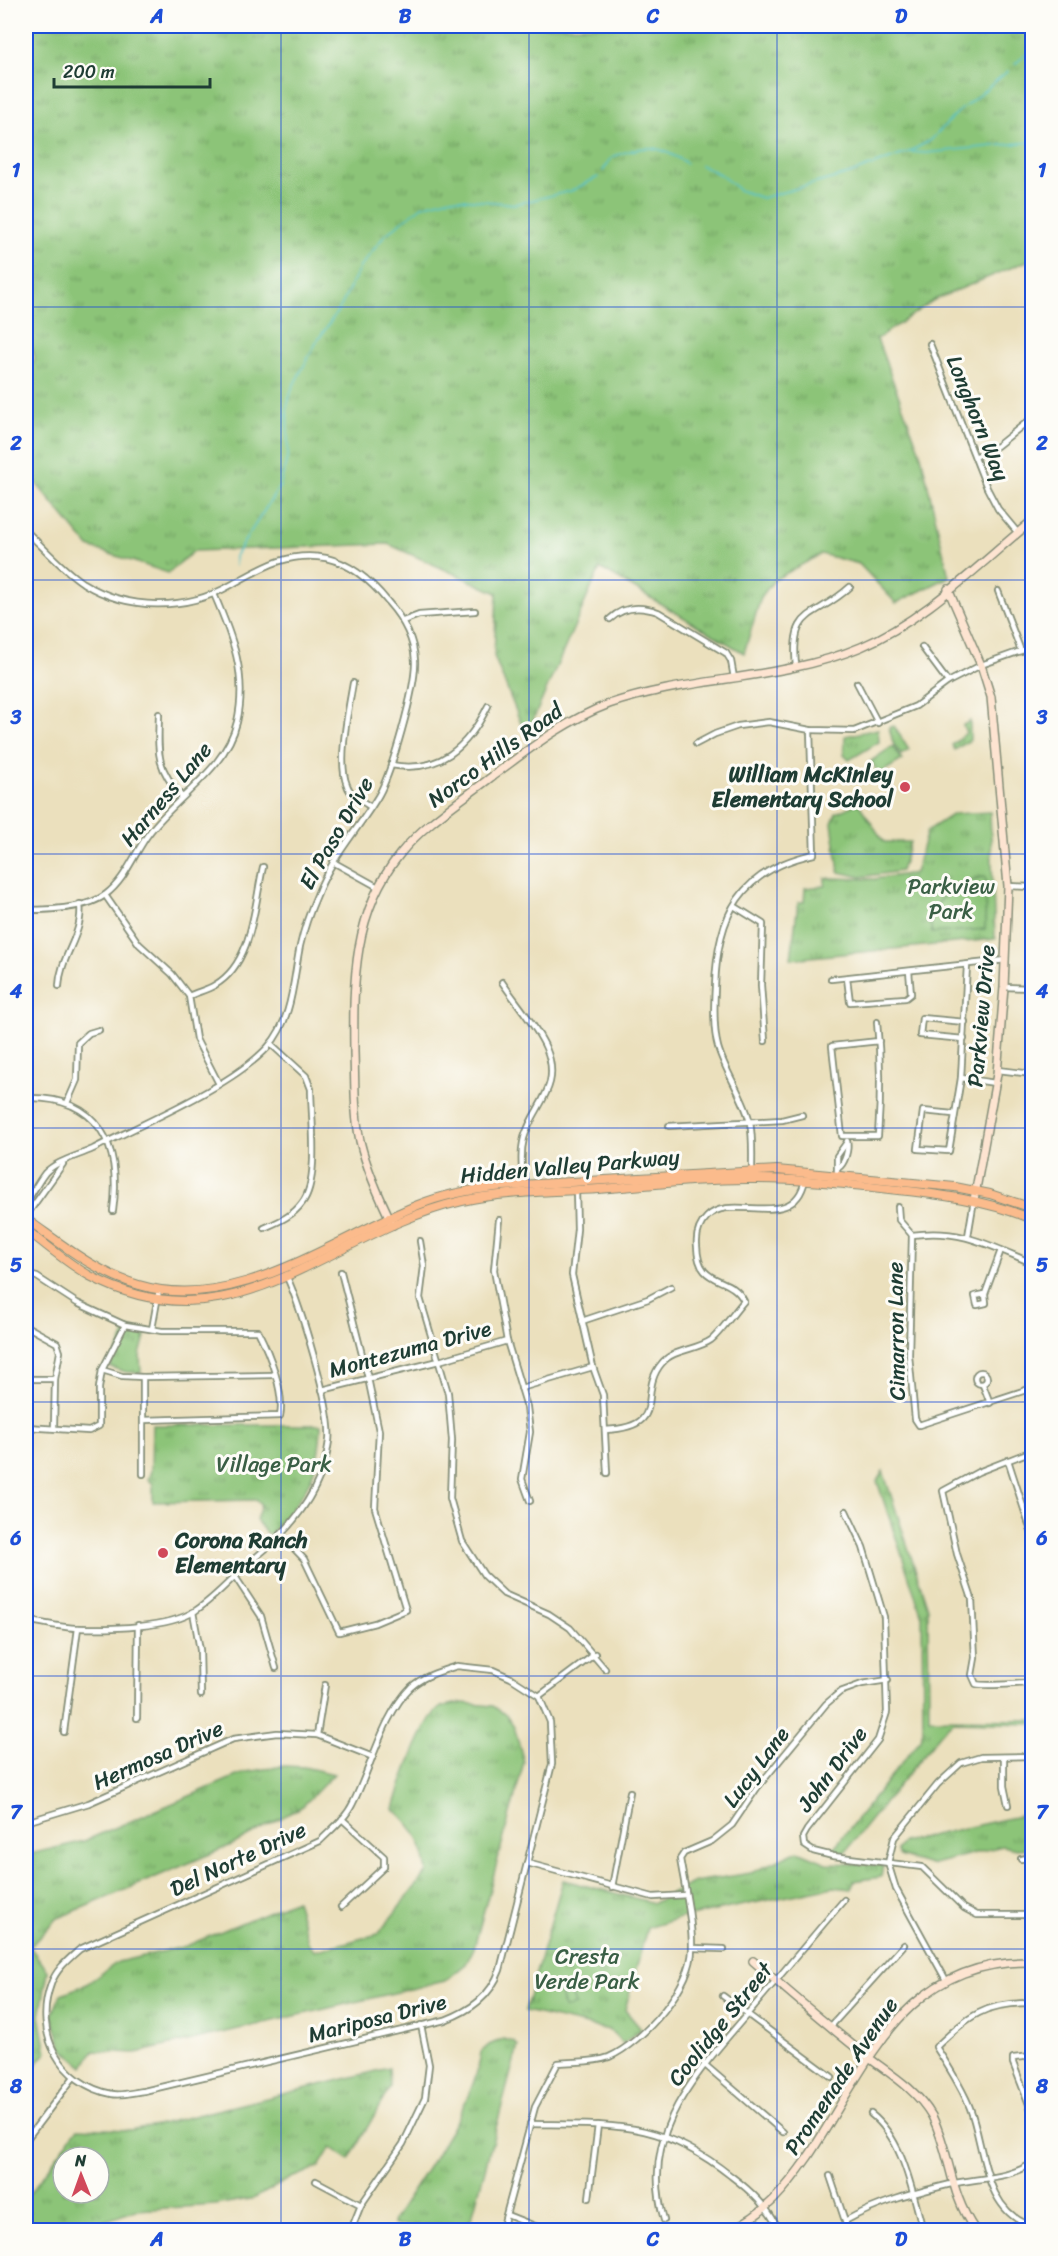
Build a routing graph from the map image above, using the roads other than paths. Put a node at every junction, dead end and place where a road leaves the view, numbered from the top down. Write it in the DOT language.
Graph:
graph roads {
  1 [pos="26,338"];
  2 [pos="930,344"];
  3 [pos="26,358"];
  4 [pos="1032,418"];
  5 [pos="975,457"];
  6 [pos="1032,521"];
  7 [pos="26,531"];
  8 [pos="1018,533"];
  9 [pos="850,587"];
  10 [pos="948,590"];
  11 [pos="998,591"];
  12 [pos="214,594"];
  13 [pos="475,611"];
  14 [pos="610,619"];
  15 [pos="403,621"];
  16 [pos="922,647"];
  17 [pos="1032,648"];
  18 [pos="1021,651"];
  19 [pos="981,665"];
  20 [pos="796,666"];
  21 [pos="734,678"];
  22 [pos="948,682"];
  23 [pos="352,683"];
  24 [pos="857,683"];
  25 [pos="488,706"];
  26 [pos="159,714"];
  27 [pos="878,723"];
  28 [pos="810,730"];
  29 [pos="696,744"];
  30 [pos="391,765"];
  31 [pos="182,797"];
  32 [pos="371,807"];
  33 [pos="333,862"];
  34 [pos="263,867"];
  35 [pos="1008,886"];
  36 [pos="378,887"];
  37 [pos="1032,887"];
  38 [pos="105,895"];
  39 [pos="80,904"];
  40 [pos="734,906"];
  41 [pos="26,910"];
  42 [pos="1006,960"];
  43 [pos="967,965"];
  44 [pos="909,971"];
  45 [pos="847,978"];
  46 [pos="831,979"];
  47 [pos="502,982"];
  48 [pos="60,986"];
  49 [pos="1004,987"];
  50 [pos="1032,988"];
  51 [pos="189,996"];
  52 [pos="877,1022"];
  53 [pos="965,1022"];
  54 [pos="99,1030"];
  55 [pos="964,1039"];
  56 [pos="765,1041"];
  57 [pos="879,1041"];
  58 [pos="271,1044"];
  59 [pos="1032,1067"];
  60 [pos="998,1070"];
  61 [pos="1032,1074"];
  62 [pos="961,1078"];
  63 [pos="995,1083"];
  64 [pos="219,1084"];
  65 [pos="26,1098"];
  66 [pos="67,1103"];
  67 [pos="953,1114"];
  68 [pos="801,1115"];
  69 [pos="750,1122"];
  70 [pos="669,1126"];
  71 [pos="847,1139"];
  72 [pos="107,1141"];
  73 [pos="840,1150"];
  74 [pos="846,1152"];
  75 [pos="65,1162"];
  76 [pos="752,1169"];
  77 [pos="838,1171"];
  78 [pos="794,1180"];
  79 [pos="805,1180"];
  80 [pos="710,1181"];
  81 [pos="523,1184"];
  82 [pos="860,1186"];
  83 [pos="576,1190"];
  84 [pos="975,1190"];
  85 [pos="974,1200"];
  86 [pos="26,1203"];
  87 [pos="898,1207"];
  88 [pos="1032,1208"];
  89 [pos="114,1211"];
  90 [pos="26,1217"];
  91 [pos="1032,1219"];
  92 [pos="499,1220"];
  93 [pos="391,1221"];
  94 [pos="264,1228"];
  95 [pos="26,1230"];
  96 [pos="912,1235"];
  97 [pos="968,1236"];
  98 [pos="420,1240"];
  99 [pos="1001,1250"];
  100 [pos="1032,1263"];
  101 [pos="282,1268"];
  102 [pos="341,1272"];
  103 [pos="26,1274"];
  104 [pos="287,1277"];
  105 [pos="672,1287"];
  106 [pos="159,1290"];
  107 [pos="985,1294"];
  108 [pos="157,1299"];
  109 [pos="582,1321"];
  110 [pos="125,1325"];
  111 [pos="26,1326"];
  112 [pos="152,1329"];
  113 [pos="507,1341"];
  114 [pos="439,1361"];
  115 [pos="593,1367"];
  116 [pos="102,1370"];
  117 [pos="273,1375"];
  118 [pos="143,1377"];
  119 [pos="369,1378"];
  120 [pos="26,1379"];
  121 [pos="55,1379"];
  122 [pos="983,1385"];
  123 [pos="521,1388"];
  124 [pos="1032,1388"];
  125 [pos="322,1390"];
  126 [pos="990,1403"];
  127 [pos="144,1420"];
  128 [pos="26,1427"];
  129 [pos="54,1427"];
  130 [pos="605,1430"];
  131 [pos="1032,1451"];
  132 [pos="1008,1460"];
  133 [pos="607,1473"];
  134 [pos="143,1474"];
  135 [pos="530,1501"];
  136 [pos="846,1511"];
  137 [pos="1030,1520"];
  138 [pos="1032,1534"];
  139 [pos="282,1536"];
  140 [pos="236,1578"];
  141 [pos="193,1612"];
  142 [pos="26,1620"];
  143 [pos="138,1626"];
  144 [pos="78,1628"];
  145 [pos="595,1654"];
  146 [pos="276,1668"];
  147 [pos="605,1669"];
  148 [pos="888,1680"];
  149 [pos="1032,1683"];
  150 [pos="325,1685"];
  151 [pos="201,1695"];
  152 [pos="539,1696"];
  153 [pos="137,1718"];
  154 [pos="64,1732"];
  155 [pos="317,1735"];
  156 [pos="1004,1756"];
  157 [pos="1032,1756"];
  158 [pos="373,1757"];
  159 [pos="630,1792"];
  160 [pos="1008,1805"];
  161 [pos="342,1819"];
  162 [pos="26,1822"];
  163 [pos="1032,1857"];
  164 [pos="1021,1859"];
  165 [pos="527,1863"];
  166 [pos="888,1863"];
  167 [pos="612,1887"];
  168 [pos="686,1895"];
  169 [pos="844,1900"];
  170 [pos="341,1907"];
  171 [pos="1032,1915"];
  172 [pos="904,1944"];
  173 [pos="693,1947"];
  174 [pos="724,1949"];
  175 [pos="753,1961"];
  176 [pos="1032,1962"];
  177 [pos="776,1980"];
  178 [pos="946,1980"];
  179 [pos="723,1996"];
  180 [pos="1032,2003"];
  181 [pos="749,2012"];
  182 [pos="420,2025"];
  183 [pos="831,2026"];
  184 [pos="1032,2056"];
  185 [pos="870,2059"];
  186 [pos="704,2064"];
  187 [pos="832,2077"];
  188 [pos="74,2078"];
  189 [pos="1032,2112"];
  190 [pos="871,2114"];
  191 [pos="530,2124"];
  192 [pos="598,2125"];
  193 [pos="783,2132"];
  194 [pos="662,2136"];
  195 [pos="26,2140"];
  196 [pos="1032,2163"];
  197 [pos="1026,2167"];
  198 [pos="1032,2171"];
  199 [pos="830,2176"];
  200 [pos="988,2177"];
  201 [pos="316,2181"];
  202 [pos="952,2184"];
  203 [pos="912,2193"];
  204 [pos="589,2198"];
  205 [pos="361,2205"];
  206 [pos="766,2208"];
  207 [pos="507,2215"];
  208 [pos="664,2220"];
  209 [pos="845,2221"];
  210 [pos="1032,2226"];
  211 [pos="351,2230"];
  212 [pos="502,2230"];
  213 [pos="545,2230"];
  214 [pos="729,2230"];
  215 [pos="779,2230"];
  216 [pos="848,2230"];
  217 [pos="923,2230"];
  218 [pos="975,2230"];
  1 -- 3 [label="street"];
  2 -- 5 [label="street, Longhorn Way"];
  4 -- 5 [label="street"];
  5 -- 8 [label="street, Longhorn Way"];
  6 -- 8 [label="street, Norco Hills Road"];
  7 -- 12 [label="street, El Paso Drive"];
  8 -- 10 [label="street, Norco Hills Road"];
  9 -- 20 [label="street"];
  10 -- 19 [label="street, Parkview Drive"];
  10 -- 20 [label="street, Norco Hills Road"];
  11 -- 18 [label="street"];
  12 -- 15 [label="street, El Paso Drive"];
  12 -- 31 [label="street, Harness Lane"];
  13 -- 15 [label="street"];
  14 -- 21 [label="street"];
  15 -- 30 [label="street, El Paso Drive"];
  16 -- 22 [label="street"];
  17 -- 18 [label="street"];
  18 -- 19 [label="street"];
  19 -- 22 [label="street"];
  19 -- 35 [label="street, Parkview Drive"];
  20 -- 21 [label="street, Norco Hills Road"];
  21 -- 36 [label="street, Norco Hills Road"];
  22 -- 27 [label="street"];
  23 -- 32 [label="street"];
  24 -- 27 [label="street"];
  25 -- 30 [label="street"];
  26 -- 31 [label="street"];
  27 -- 28 [label="street"];
  28 -- 29 [label="street"];
  28 -- 40 [label="street"];
  30 -- 32 [label="street, El Paso Drive"];
  31 -- 38 [label="street, Harness Lane"];
  32 -- 33 [label="street, El Paso Drive"];
  33 -- 36 [label="street"];
  33 -- 58 [label="street, El Paso Drive"];
  34 -- 51 [label="street"];
  35 -- 37 [label="street"];
  35 -- 42 [label="street, Parkview Drive"];
  36 -- 93 [label="street, Norco Hills Road"];
  38 -- 39 [label="street"];
  38 -- 51 [label="street"];
  39 -- 41 [label="street"];
  39 -- 48 [label="street"];
  40 -- 56 [label="street"];
  40 -- 69 [label="street"];
  42 -- 43 [label="street"];
  42 -- 49 [label="street, Parkview Drive"];
  43 -- 44 [label="street"];
  43 -- 53 [label="street"];
  44 -- 45 [label="street"];
  44 -- 45 [label="street"];
  45 -- 46 [label="street"];
  47 -- 81 [label="street"];
  49 -- 50 [label="street"];
  49 -- 60 [label="street, Parkview Drive"];
  51 -- 64 [label="street"];
  52 -- 57 [label="street"];
  53 -- 55 [label="street"];
  53 -- 55 [label="street"];
  54 -- 66 [label="street"];
  55 -- 62 [label="street"];
  57 -- 71 [label="street"];
  57 -- 71 [label="street"];
  58 -- 64 [label="street, El Paso Drive"];
  58 -- 94 [label="street"];
  59 -- 61 [label="street"];
  60 -- 61 [label="street"];
  60 -- 63 [label="street, Parkview Drive"];
  62 -- 63 [label="street"];
  62 -- 67 [label="street"];
  63 -- 84 [label="street, Parkview Drive"];
  64 -- 72 [label="street, El Paso Drive"];
  65 -- 66 [label="street"];
  66 -- 72 [label="street"];
  67 -- 67 [label="street"];
  68 -- 69 [label="street"];
  69 -- 70 [label="street"];
  69 -- 76 [label="street"];
  71 -- 73 [label="street"];
  71 -- 74 [label="street"];
  72 -- 75 [label="street, El Paso Drive"];
  72 -- 89 [label="street"];
  73 -- 74 [label="street"];
  73 -- 77 [label="street"];
  74 -- 77 [label="street"];
  75 -- 86 [label="street, El Paso Drive"];
  75 -- 90 [label="street, El Paso Drive"];
  76 -- 77 [label="main road, Hidden Valley Parkway"];
  76 -- 78 [label="main road"];
  76 -- 80 [label="main road"];
  76 -- 81 [label="main road, Hidden Valley Parkway"];
  77 -- 82 [label="main road"];
  77 -- 84 [label="main road, Hidden Valley Parkway"];
  78 -- 79 [label="main road, Hidden Valley Parkway"];
  78 -- 80 [label="main road, Hidden Valley Parkway"];
  79 -- 82 [label="main road, Hidden Valley Parkway"];
  79 -- 130 [label="street"];
  80 -- 83 [label="main road, Hidden Valley Parkway"];
  81 -- 93 [label="main road, Hidden Valley Parkway"];
  82 -- 85 [label="main road, Hidden Valley Parkway"];
  83 -- 93 [label="main road, Hidden Valley Parkway"];
  83 -- 109 [label="street"];
  84 -- 85 [label="street, Parkview Drive"];
  84 -- 88 [label="main road, Hidden Valley Parkway"];
  85 -- 91 [label="main road, Hidden Valley Parkway"];
  85 -- 97 [label="street, Parkview Drive"];
  87 -- 96 [label="street"];
  90 -- 106 [label="main road, Hidden Valley Parkway"];
  92 -- 113 [label="street"];
  93 -- 101 [label="main road, Hidden Valley Parkway"];
  93 -- 104 [label="main road, Hidden Valley Parkway"];
  95 -- 108 [label="main road, Hidden Valley Parkway"];
  96 -- 97 [label="street"];
  96 -- 126 [label="street, Cimarron Lane"];
  97 -- 99 [label="street"];
  98 -- 114 [label="street"];
  99 -- 100 [label="street"];
  99 -- 107 [label="street"];
  101 -- 104 [label="street"];
  101 -- 106 [label="main road, Hidden Valley Parkway"];
  102 -- 119 [label="street"];
  103 -- 110 [label="street"];
  104 -- 108 [label="main road, Hidden Valley Parkway"];
  104 -- 125 [label="street"];
  105 -- 109 [label="street"];
  106 -- 108 [label="street"];
  108 -- 112 [label="street"];
  109 -- 115 [label="street"];
  110 -- 112 [label="street"];
  110 -- 116 [label="street"];
  111 -- 121 [label="street"];
  112 -- 117 [label="street"];
  113 -- 114 [label="street, Montezuma Drive"];
  113 -- 123 [label="street"];
  114 -- 119 [label="street, Montezuma Drive"];
  114 -- 145 [label="street"];
  115 -- 123 [label="street"];
  115 -- 130 [label="street"];
  116 -- 118 [label="street"];
  116 -- 129 [label="street"];
  117 -- 118 [label="street"];
  117 -- 127 [label="street"];
  118 -- 127 [label="street"];
  119 -- 125 [label="street, Montezuma Drive"];
  119 -- 139 [label="street"];
  120 -- 121 [label="street"];
  121 -- 129 [label="street"];
  122 -- 126 [label="street"];
  123 -- 135 [label="street"];
  124 -- 126 [label="street"];
  125 -- 139 [label="street"];
  127 -- 134 [label="street"];
  128 -- 129 [label="street"];
  130 -- 133 [label="street"];
  131 -- 132 [label="street"];
  132 -- 137 [label="street"];
  132 -- 149 [label="street"];
  136 -- 148 [label="street, John Drive"];
  137 -- 138 [label="street"];
  139 -- 140 [label="street"];
  140 -- 141 [label="street"];
  140 -- 146 [label="street"];
  141 -- 143 [label="street"];
  141 -- 151 [label="street"];
  142 -- 144 [label="street"];
  143 -- 144 [label="street"];
  143 -- 153 [label="street"];
  144 -- 154 [label="street"];
  145 -- 147 [label="street"];
  145 -- 152 [label="street"];
  148 -- 166 [label="street, John Drive"];
  148 -- 168 [label="street, Lucy Lane"];
  150 -- 155 [label="street"];
  152 -- 158 [label="street, Del Norte Drive"];
  152 -- 165 [label="street, Mariposa Drive"];
  155 -- 158 [label="street, Hermosa Drive"];
  155 -- 162 [label="street, Hermosa Drive"];
  156 -- 157 [label="street"];
  156 -- 160 [label="street"];
  156 -- 166 [label="street"];
  158 -- 161 [label="street, Del Norte Drive"];
  159 -- 167 [label="street"];
  161 -- 170 [label="street"];
  161 -- 188 [label="street, Del Norte Drive"];
  163 -- 164 [label="street"];
  165 -- 167 [label="street"];
  165 -- 182 [label="street, Mariposa Drive"];
  166 -- 171 [label="street"];
  166 -- 178 [label="street"];
  167 -- 168 [label="street"];
  168 -- 173 [label="street"];
  169 -- 177 [label="street, Coolidge Street"];
  172 -- 183 [label="street"];
  173 -- 174 [label="street"];
  173 -- 191 [label="street"];
  175 -- 177 [label="street"];
  176 -- 178 [label="street, Promenade Avenue"];
  177 -- 181 [label="street, Coolidge Street"];
  177 -- 183 [label="street"];
  178 -- 185 [label="street, Promenade Avenue"];
  179 -- 181 [label="street"];
  180 -- 200 [label="street"];
  181 -- 186 [label="street, Coolidge Street"];
  181 -- 187 [label="street"];
  182 -- 188 [label="street, Mariposa Drive"];
  182 -- 205 [label="street"];
  183 -- 185 [label="street"];
  184 -- 189 [label="street"];
  185 -- 202 [label="street"];
  185 -- 206 [label="street, Promenade Avenue"];
  186 -- 193 [label="street"];
  186 -- 194 [label="street, Coolidge Street"];
  188 -- 195 [label="street"];
  190 -- 203 [label="street"];
  191 -- 192 [label="street"];
  191 -- 207 [label="street"];
  192 -- 194 [label="street"];
  192 -- 204 [label="street"];
  194 -- 206 [label="street"];
  194 -- 208 [label="street, Coolidge Street"];
  196 -- 197 [label="street"];
  197 -- 198 [label="street"];
  197 -- 200 [label="street"];
  199 -- 209 [label="street"];
  200 -- 202 [label="street"];
  200 -- 210 [label="street"];
  201 -- 205 [label="street"];
  202 -- 203 [label="street"];
  202 -- 218 [label="street"];
  203 -- 209 [label="street"];
  203 -- 217 [label="street"];
  205 -- 211 [label="street"];
  206 -- 214 [label="street, Promenade Avenue"];
  206 -- 215 [label="street"];
  207 -- 212 [label="street"];
  207 -- 213 [label="street"];
  209 -- 216 [label="street"];
}
